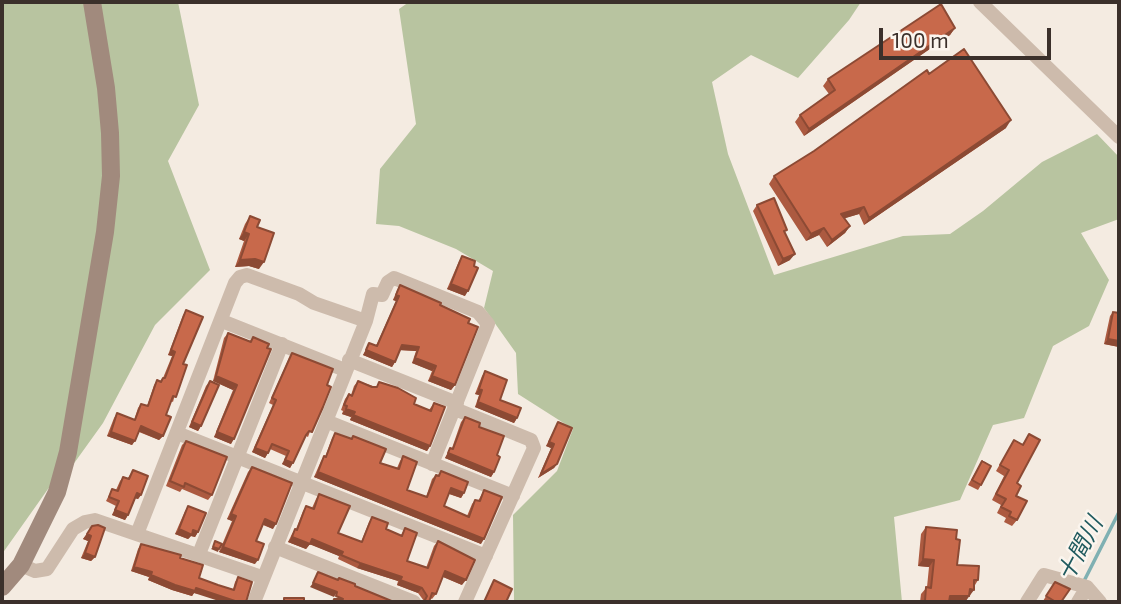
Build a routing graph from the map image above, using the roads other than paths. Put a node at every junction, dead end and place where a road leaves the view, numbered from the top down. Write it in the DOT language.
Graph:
graph roads {
  1 [pos="92,2"];
  2 [pos="980,2"];
  3 [pos="1119,137"];
  4 [pos="222,321"];
  5 [pos="366,321"];
  6 [pos="282,344"];
  7 [pos="347,365"];
  8 [pos="456,406"];
  9 [pos="326,421"];
  10 [pos="177,433"];
  11 [pos="237,458"];
  12 [pos="432,464"];
  13 [pos="300,484"];
  14 [pos="513,496"];
  15 [pos="137,534"];
  16 [pos="275,547"];
  17 [pos="199,554"];
  18 [pos="486,556"];
  19 [pos="21,565"];
  20 [pos="262,577"];
  21 [pos="2,587"];
  22 [pos="1087,587"];
  23 [pos="254,602"];
  24 [pos="414,602"];
  25 [pos="465,602"];
  26 [pos="1027,602"];
  27 [pos="1078,602"];
  28 [pos="1100,602"];
  1 -- 19 [label="street"];
  2 -- 3 [label="street"];
  4 -- 5 [label="street"];
  4 -- 6 [label="street"];
  4 -- 10 [label="street"];
  5 -- 7 [label="street"];
  5 -- 8 [label="street"];
  6 -- 7 [label="street"];
  6 -- 11 [label="street"];
  7 -- 8 [label="street"];
  7 -- 9 [label="street"];
  8 -- 12 [label="street"];
  8 -- 14 [label="street"];
  9 -- 12 [label="street"];
  9 -- 13 [label="street"];
  10 -- 11 [label="street"];
  10 -- 15 [label="street"];
  11 -- 13 [label="street"];
  11 -- 17 [label="street"];
  12 -- 14 [label="street"];
  13 -- 16 [label="street"];
  13 -- 18 [label="street"];
  14 -- 18 [label="street"];
  15 -- 17 [label="street"];
  15 -- 19 [label="street"];
  16 -- 20 [label="street"];
  16 -- 24 [label="street"];
  17 -- 20 [label="street"];
  18 -- 25 [label="street"];
  19 -- 21 [label="street"];
  20 -- 23 [label="street"];
  22 -- 26 [label="street"];
  22 -- 27 [label="street"];
  22 -- 28 [label="street"];
}
